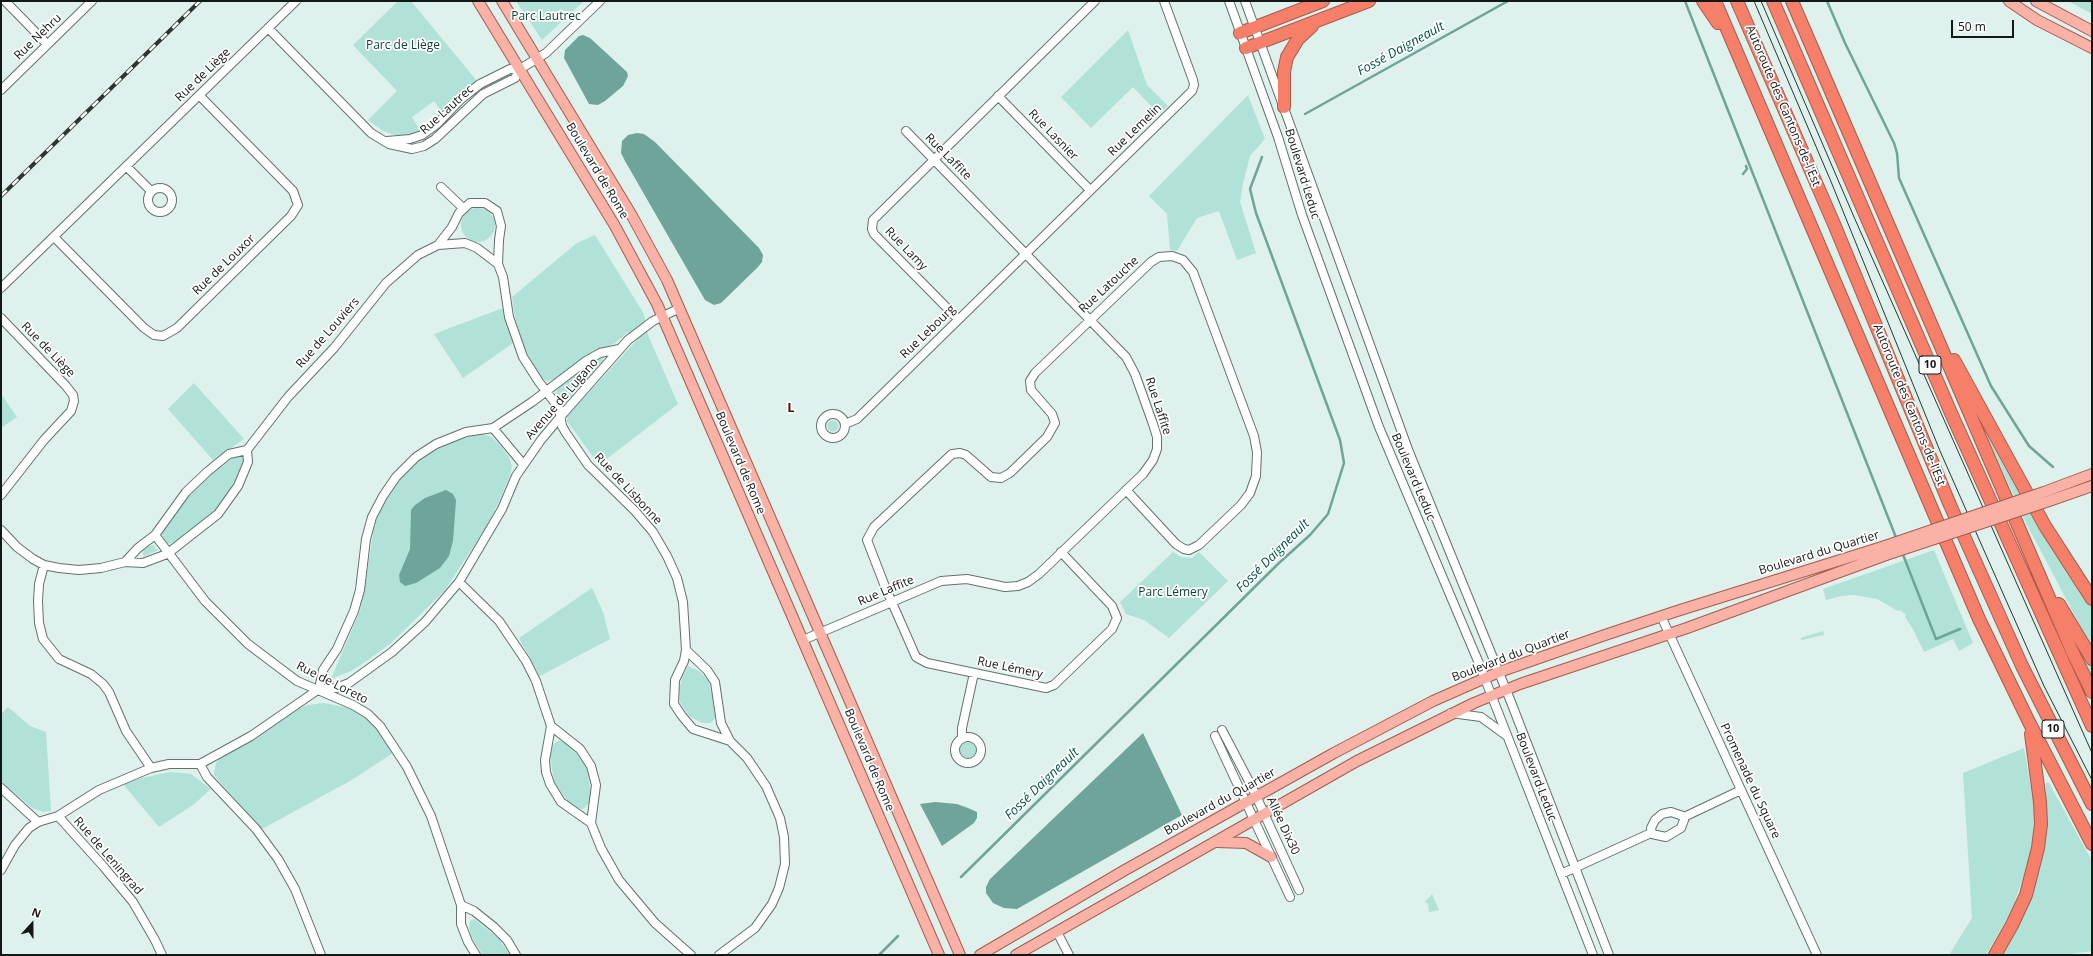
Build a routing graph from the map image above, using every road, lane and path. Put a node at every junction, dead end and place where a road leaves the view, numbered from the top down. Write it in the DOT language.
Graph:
graph roads {
  1 [pos="4,1"];
  2 [pos="92,1"];
  3 [pos="296,1"];
  4 [pos="478,1"];
  5 [pos="502,1"];
  6 [pos="600,1"];
  7 [pos="1095,1"];
  8 [pos="1164,1"];
  9 [pos="1229,1"];
  10 [pos="1245,1"];
  11 [pos="1323,1"];
  12 [pos="1369,1"];
  13 [pos="1703,1"];
  14 [pos="1715,1"];
  15 [pos="1738,1"];
  16 [pos="1773,1"];
  17 [pos="1792,1"];
  18 [pos="2009,1"];
  19 [pos="2036,1"];
  20 [pos="1318,22"];
  21 [pos="1255,27"];
  22 [pos="268,28"];
  23 [pos="2092,31"];
  24 [pos="1240,33"];
  25 [pos="1261,43"];
  26 [pos="47,44"];
  27 [pos="1735,47"];
  28 [pos="1246,48"];
  29 [pos="2092,48"];
  30 [pos="537,59"];
  31 [pos="520,69"];
  32 [pos="1,90"];
  33 [pos="199,95"];
  34 [pos="998,96"];
  35 [pos="1284,107"];
  36 [pos="906,131"];
  37 [pos="933,159"];
  38 [pos="126,166"];
  39 [pos="441,187"];
  40 [pos="1090,190"];
  41 [pos="151,192"];
  42 [pos="463,208"];
  43 [pos="54,237"];
  44 [pos="438,245"];
  45 [pos="1026,253"];
  46 [pos="498,264"];
  47 [pos="1,288"];
  48 [pos="680,308"];
  49 [pos="1925,311"];
  50 [pos="662,316"];
  51 [pos="1,318"];
  52 [pos="958,319"];
  53 [pos="1090,320"];
  54 [pos="619,349"];
  55 [pos="545,391"];
  56 [pos="561,416"];
  57 [pos="845,424"];
  58 [pos="493,428"];
  59 [pos="247,450"];
  60 [pos="523,464"];
  61 [pos="2092,474"];
  62 [pos="2092,486"];
  63 [pos="1126,490"];
  64 [pos="1,495"];
  65 [pos="2047,496"];
  66 [pos="1,530"];
  67 [pos="155,535"];
  68 [pos="1884,551"];
  69 [pos="1061,552"];
  70 [pos="167,554"];
  71 [pos="125,562"];
  72 [pos="2034,562"];
  73 [pos="44,565"];
  74 [pos="459,582"];
  75 [pos="2092,599"];
  76 [pos="891,602"];
  77 [pos="1661,616"];
  78 [pos="821,632"];
  79 [pos="1668,634"];
  80 [pos="803,640"];
  81 [pos="686,650"];
  82 [pos="2092,659"];
  83 [pos="1499,672"];
  84 [pos="974,673"];
  85 [pos="1484,678"];
  86 [pos="319,689"];
  87 [pos="1506,690"];
  88 [pos="2092,692"];
  89 [pos="1492,695"];
  90 [pos="1451,713"];
  91 [pos="2029,722"];
  92 [pos="552,726"];
  93 [pos="2092,726"];
  94 [pos="1222,730"];
  95 [pos="1215,736"];
  96 [pos="962,738"];
  97 [pos="1509,738"];
  98 [pos="730,741"];
  99 [pos="200,764"];
  100 [pos="151,768"];
  101 [pos="1,788"];
  102 [pos="1741,790"];
  103 [pos="1256,797"];
  104 [pos="1246,802"];
  105 [pos="2092,804"];
  106 [pos="1263,814"];
  107 [pos="58,816"];
  108 [pos="1684,817"];
  109 [pos="1253,820"];
  110 [pos="38,822"];
  111 [pos="591,823"];
  112 [pos="1651,832"];
  113 [pos="1215,842"];
  114 [pos="2092,844"];
  115 [pos="1271,857"];
  116 [pos="1575,868"];
  117 [pos="1,870"];
  118 [pos="1561,874"];
  119 [pos="1299,890"];
  120 [pos="1290,897"];
  121 [pos="461,905"];
  122 [pos="1057,932"];
  123 [pos="162,955"];
  124 [pos="321,955"];
  125 [pos="476,955"];
  126 [pos="516,955"];
  127 [pos="691,955"];
  128 [pos="719,955"];
  129 [pos="939,955"];
  130 [pos="960,955"];
  131 [pos="980,955"];
  132 [pos="1016,955"];
  133 [pos="1069,955"];
  134 [pos="1593,955"];
  135 [pos="1609,955"];
  136 [pos="1818,955"];
  137 [pos="1995,955"];
  1 -- 26 [label="street"];
  2 -- 26 [label="street, Rue Nehru"];
  3 -- 22 [label="street, Rue de Liège"];
  4 -- 31 [label="main road, Boulevard de Rome"];
  5 -- 30 [label="main road, Boulevard de Rome"];
  6 -- 30 [label="street, Rue Lautrec"];
  7 -- 34 [label="street"];
  8 -- 40 [label="street, Rue Lemelin"];
  9 -- 24 [label="street, Boulevard Leduc"];
  10 -- 21 [label="street, Boulevard Leduc"];
  11 -- 21 [label="highway"];
  12 -- 20 [label="highway"];
  13 -- 27 [label="highway"];
  14 -- 27 [label="highway"];
  15 -- 105 [label="highway, Autoroute des Cantons-de-l'Est / 10"];
  16 -- 93 [label="highway, 10"];
  17 -- 49 [label="highway"];
  18 -- 29 [label="main road"];
  19 -- 23 [label="main road"];
  20 -- 25 [label="highway"];
  20 -- 35 [label="highway"];
  21 -- 24 [label="highway"];
  21 -- 25 [label="street, Boulevard Leduc"];
  22 -- 31 [label="street, Rue Lautrec"];
  22 -- 33 [label="street, Rue de Liège"];
  24 -- 28 [label="street, Boulevard Leduc"];
  25 -- 28 [label="highway"];
  25 -- 35 [label="street, Boulevard Leduc"];
  26 -- 32 [label="street, Rue Nehru"];
  27 -- 91 [label="highway"];
  28 -- 85 [label="street, Boulevard Leduc"];
  30 -- 31 [label="street, Rue Lautrec"];
  30 -- 48 [label="main road, Boulevard de Rome"];
  31 -- 50 [label="main road, Boulevard de Rome"];
  33 -- 38 [label="street, Rue de Liège"];
  33 -- 43 [label="street, Rue de Louxor"];
  34 -- 37 [label="street"];
  34 -- 40 [label="street, Rue Lasnier"];
  35 -- 83 [label="street, Boulevard Leduc"];
  36 -- 37 [label="street, Rue Laffite"];
  37 -- 45 [label="street, Rue Laffite"];
  37 -- 52 [label="street, Rue Lamy"];
  38 -- 41 [label="street"];
  38 -- 43 [label="street, Rue de Liège"];
  39 -- 42 [label="street"];
  40 -- 45 [label="street, Rue Lemelin"];
  42 -- 44 [label="street, Rue de Louviers"];
  42 -- 46 [label="street"];
  43 -- 47 [label="street, Rue de Liège"];
  44 -- 46 [label="street, Rue de Louviers"];
  44 -- 59 [label="street, Rue de Louviers"];
  45 -- 52 [label="street, Rue Lebourg"];
  45 -- 53 [label="street, Rue Laffite"];
  46 -- 55 [label="street"];
  48 -- 50 [label="street, Avenue de Lugano"];
  48 -- 78 [label="main road, Boulevard de Rome"];
  49 -- 72 [label="highway"];
  49 -- 75 [label="highway"];
  50 -- 54 [label="street, Avenue de Lugano"];
  50 -- 80 [label="main road, Boulevard de Rome"];
  51 -- 64 [label="street, Rue de Liège"];
  52 -- 57 [label="street, Rue Lebourg"];
  53 -- 63 [label="street, Rue Laffite"];
  53 -- 63 [label="street, Rue Latouche"];
  53 -- 76 [label="street, Rue Latouche"];
  54 -- 55 [label="street, Avenue de Lugano"];
  54 -- 56 [label="street, Avenue de Lugano"];
  55 -- 56 [label="street"];
  55 -- 58 [label="street, Avenue de Lugano"];
  56 -- 60 [label="street, Avenue de Lugano"];
  56 -- 81 [label="street, Rue de Lisbonne"];
  58 -- 60 [label="street"];
  58 -- 86 [label="street, Avenue de Lugano"];
  59 -- 67 [label="street"];
  59 -- 70 [label="street"];
  60 -- 74 [label="street, Avenue de Lugano"];
  61 -- 65 [label="main road, Boulevard du Quartier"];
  62 -- 65 [label="main road, Boulevard du Quartier"];
  63 -- 69 [label="street, Rue Laffite"];
  65 -- 68 [label="main road, Boulevard du Quartier, bridge"];
  66 -- 73 [label="street"];
  67 -- 70 [label="street, Rue de Loreto"];
  67 -- 71 [label="street"];
  68 -- 77 [label="main road, Boulevard du Quartier"];
  68 -- 79 [label="main road, Boulevard du Quartier"];
  69 -- 76 [label="street, Rue Laffite"];
  69 -- 84 [label="street, Rue Lémery"];
  70 -- 71 [label="street"];
  70 -- 86 [label="street, Rue de Loreto"];
  71 -- 73 [label="street"];
  72 -- 82 [label="highway"];
  72 -- 88 [label="highway"];
  73 -- 100 [label="street"];
  74 -- 86 [label="street, Avenue de Lugano"];
  74 -- 92 [label="street"];
  76 -- 78 [label="street, Rue Laffite"];
  76 -- 84 [label="street, Rue Lémery"];
  77 -- 79 [label="street, Promenade du Square"];
  77 -- 83 [label="main road, Boulevard du Quartier"];
  78 -- 80 [label="street, Rue Laffite"];
  78 -- 130 [label="main road, Boulevard de Rome"];
  79 -- 87 [label="main road, Boulevard du Quartier"];
  79 -- 102 [label="street, Promenade du Square"];
  80 -- 129 [label="main road, Boulevard de Rome"];
  81 -- 98 [label="street, Rue de Lisbonne"];
  81 -- 98 [label="street, Rue de Lisbonne"];
  83 -- 85 [label="main road, Boulevard du Quartier"];
  83 -- 87 [label="street, Boulevard Leduc"];
  84 -- 96 [label="street"];
  85 -- 89 [label="street, Boulevard Leduc"];
  85 -- 103 [label="main road, Boulevard du Quartier"];
  86 -- 99 [label="street, Avenue de Lugano"];
  86 -- 121 [label="street, Rue de Loreto"];
  87 -- 89 [label="main road, Boulevard du Quartier"];
  87 -- 116 [label="street, Boulevard Leduc"];
  89 -- 90 [label="main road, Boulevard du Quartier"];
  89 -- 97 [label="street, Boulevard Leduc"];
  90 -- 97 [label="street"];
  90 -- 106 [label="main road, Boulevard du Quartier"];
  91 -- 114 [label="highway"];
  91 -- 137 [label="highway"];
  92 -- 111 [label="street"];
  92 -- 111 [label="street"];
  94 -- 103 [label="street, Allée Dix30"];
  95 -- 104 [label="street, Allée Dix30"];
  97 -- 118 [label="street, Boulevard Leduc"];
  98 -- 128 [label="street, Rue de Lisbonne"];
  99 -- 100 [label="street, Avenue de Lugano"];
  99 -- 124 [label="street"];
  100 -- 107 [label="street, Avenue de Lugano"];
  101 -- 110 [label="street"];
  102 -- 108 [label="street"];
  102 -- 136 [label="street, Promenade du Square"];
  103 -- 104 [label="main road, Boulevard du Quartier"];
  103 -- 106 [label="street, Allée Dix30"];
  104 -- 109 [label="street, Allée Dix30"];
  104 -- 131 [label="main road, Boulevard du Quartier"];
  106 -- 109 [label="main road, Boulevard du Quartier"];
  106 -- 119 [label="street, Allée Dix30"];
  107 -- 110 [label="street, Avenue de Lugano"];
  107 -- 123 [label="street, Rue de Leningrad"];
  108 -- 112 [label="street"];
  108 -- 112 [label="street"];
  109 -- 113 [label="main road, Boulevard du Quartier"];
  109 -- 115 [label="street, Allée Dix30"];
  110 -- 117 [label="street, Avenue de Lugano"];
  111 -- 127 [label="street"];
  112 -- 116 [label="street"];
  113 -- 115 [label="main road"];
  113 -- 122 [label="main road, Boulevard du Quartier"];
  115 -- 120 [label="street, Allée Dix30"];
  116 -- 118 [label="street"];
  116 -- 135 [label="street, Boulevard Leduc"];
  118 -- 134 [label="street, Boulevard Leduc"];
  121 -- 125 [label="street, Rue de Loreto"];
  121 -- 126 [label="street"];
  122 -- 132 [label="main road, Boulevard du Quartier"];
  122 -- 133 [label="street"];
}
